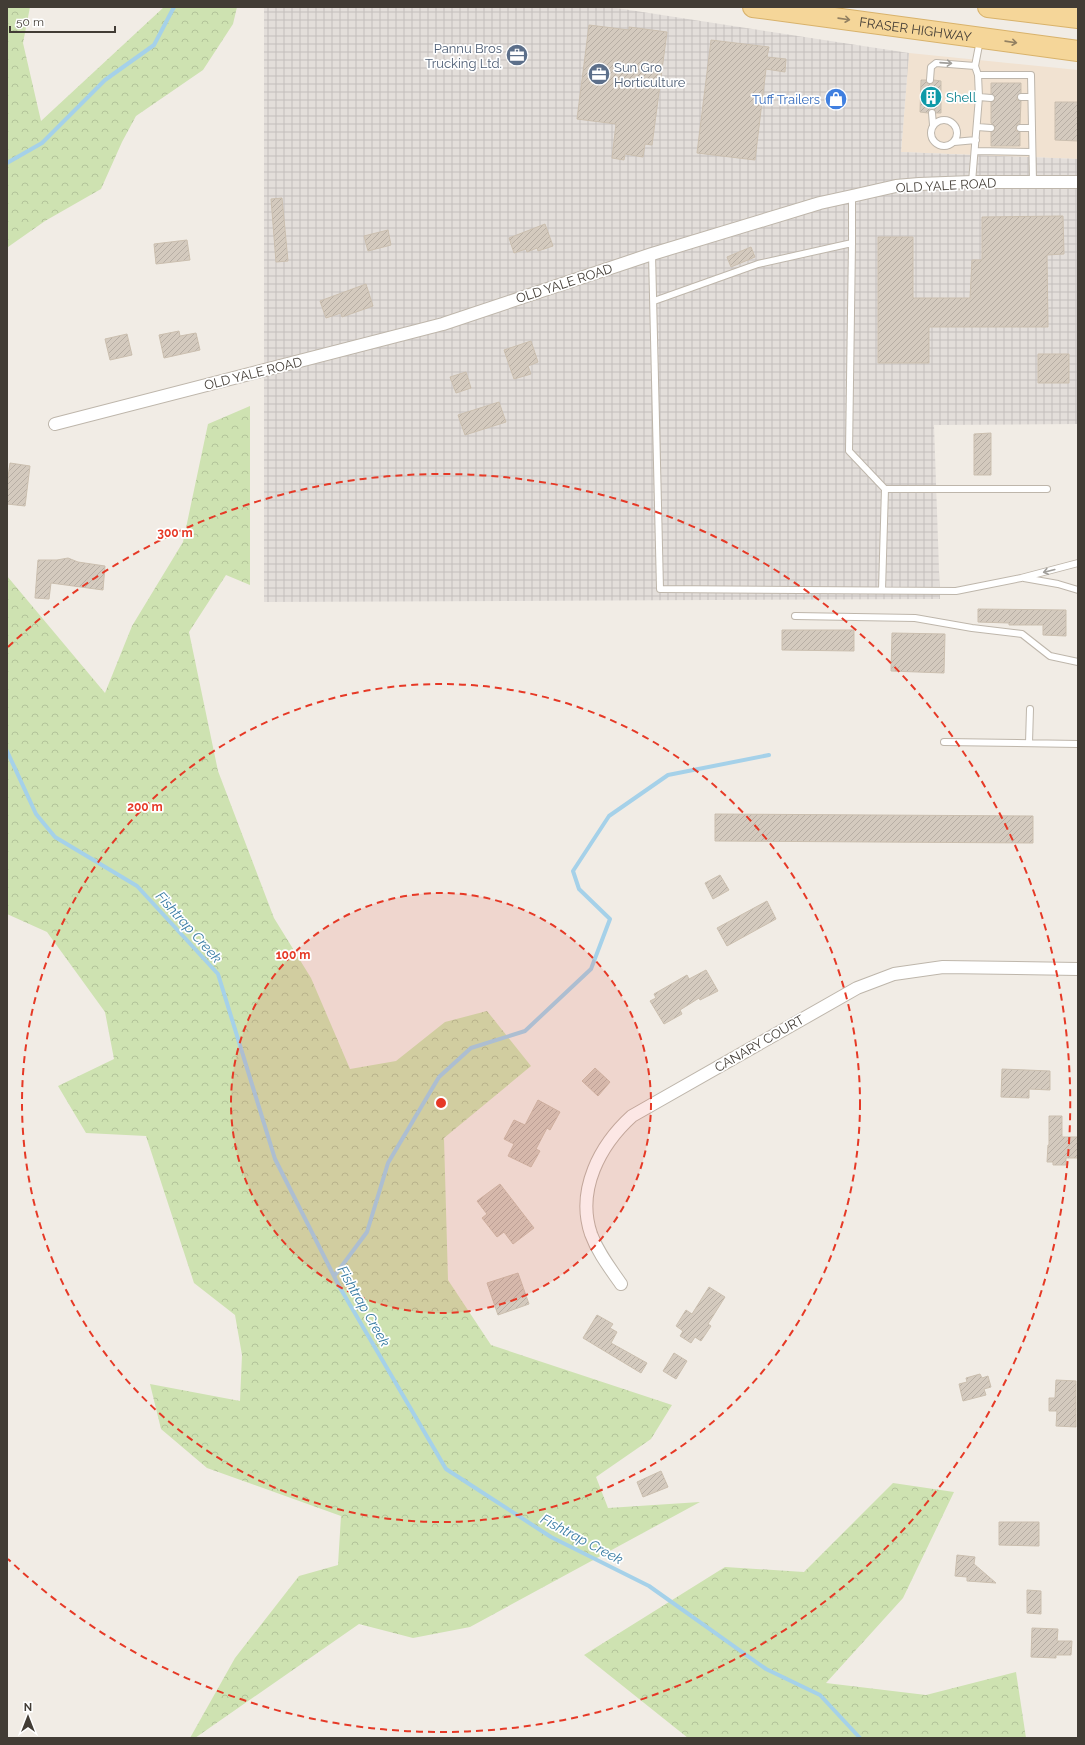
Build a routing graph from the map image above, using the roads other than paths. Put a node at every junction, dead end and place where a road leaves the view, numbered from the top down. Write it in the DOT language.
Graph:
graph roads {
  1 [pos="753,7"];
  2 [pos="988,7"];
  3 [pos="1078,18"];
  4 [pos="980,38"];
  5 [pos="1078,51"];
  6 [pos="975,66"];
  7 [pos="978,75"];
  8 [pos="930,80"];
  9 [pos="979,97"];
  10 [pos="1021,97"];
  11 [pos="1031,97"];
  12 [pos="991,98"];
  13 [pos="932,113"];
  14 [pos="933,125"];
  15 [pos="977,127"];
  16 [pos="991,128"];
  17 [pos="1020,128"];
  18 [pos="1032,128"];
  19 [pos="976,140"];
  20 [pos="954,142"];
  21 [pos="975,151"];
  22 [pos="1032,152"];
  23 [pos="972,182"];
  24 [pos="1033,182"];
  25 [pos="1078,182"];
  26 [pos="852,196"];
  27 [pos="852,243"];
  28 [pos="652,254"];
  29 [pos="654,301"];
  30 [pos="55,424"];
  31 [pos="885,489"];
  32 [pos="1047,489"];
  33 [pos="1078,563"];
  34 [pos="1021,578"];
  35 [pos="882,590"];
  36 [pos="1078,590"];
  37 [pos="795,616"];
  38 [pos="1078,662"];
  39 [pos="1030,709"];
  40 [pos="944,742"];
  41 [pos="1029,743"];
  42 [pos="1078,744"];
  43 [pos="1078,969"];
  44 [pos="621,1284"];
  1 -- 4 [label="main road, FRASER HIGHWAY, one-way"];
  2 -- 3 [label="main road"];
  4 -- 5 [label="main road, FRASER HIGHWAY, one-way"];
  4 -- 6 [label="lane"];
  6 -- 7 [label="lane"];
  8 -- 6 [label="lane, one-way"];
  7 -- 9 [label="lane"];
  7 -- 11 [label="lane"];
  9 -- 12 [label="lane"];
  9 -- 15 [label="lane"];
  10 -- 11 [label="lane"];
  11 -- 18 [label="lane"];
  13 -- 14 [label="lane"];
  14 -- 20 [label="lane"];
  14 -- 20 [label="lane"];
  15 -- 16 [label="lane"];
  15 -- 19 [label="lane"];
  17 -- 18 [label="lane"];
  18 -- 22 [label="lane"];
  19 -- 20 [label="lane"];
  19 -- 21 [label="lane"];
  21 -- 22 [label="lane"];
  21 -- 23 [label="lane"];
  22 -- 24 [label="lane"];
  23 -- 24 [label="street, OLD YALE ROAD"];
  23 -- 26 [label="street, OLD YALE ROAD"];
  24 -- 25 [label="street, OLD YALE ROAD"];
  26 -- 27 [label="lane"];
  26 -- 28 [label="street, OLD YALE ROAD"];
  27 -- 29 [label="lane"];
  27 -- 31 [label="lane"];
  28 -- 29 [label="lane"];
  28 -- 30 [label="street, OLD YALE ROAD"];
  29 -- 35 [label="lane"];
  31 -- 32 [label="lane"];
  31 -- 35 [label="lane"];
  33 -- 34 [label="lane, one-way"];
  34 -- 35 [label="lane"];
  34 -- 36 [label="lane"];
  37 -- 38 [label="lane"];
  39 -- 41 [label="lane"];
  40 -- 41 [label="lane"];
  41 -- 42 [label="lane"];
  43 -- 44 [label="street, CANARY COURT"];
}
